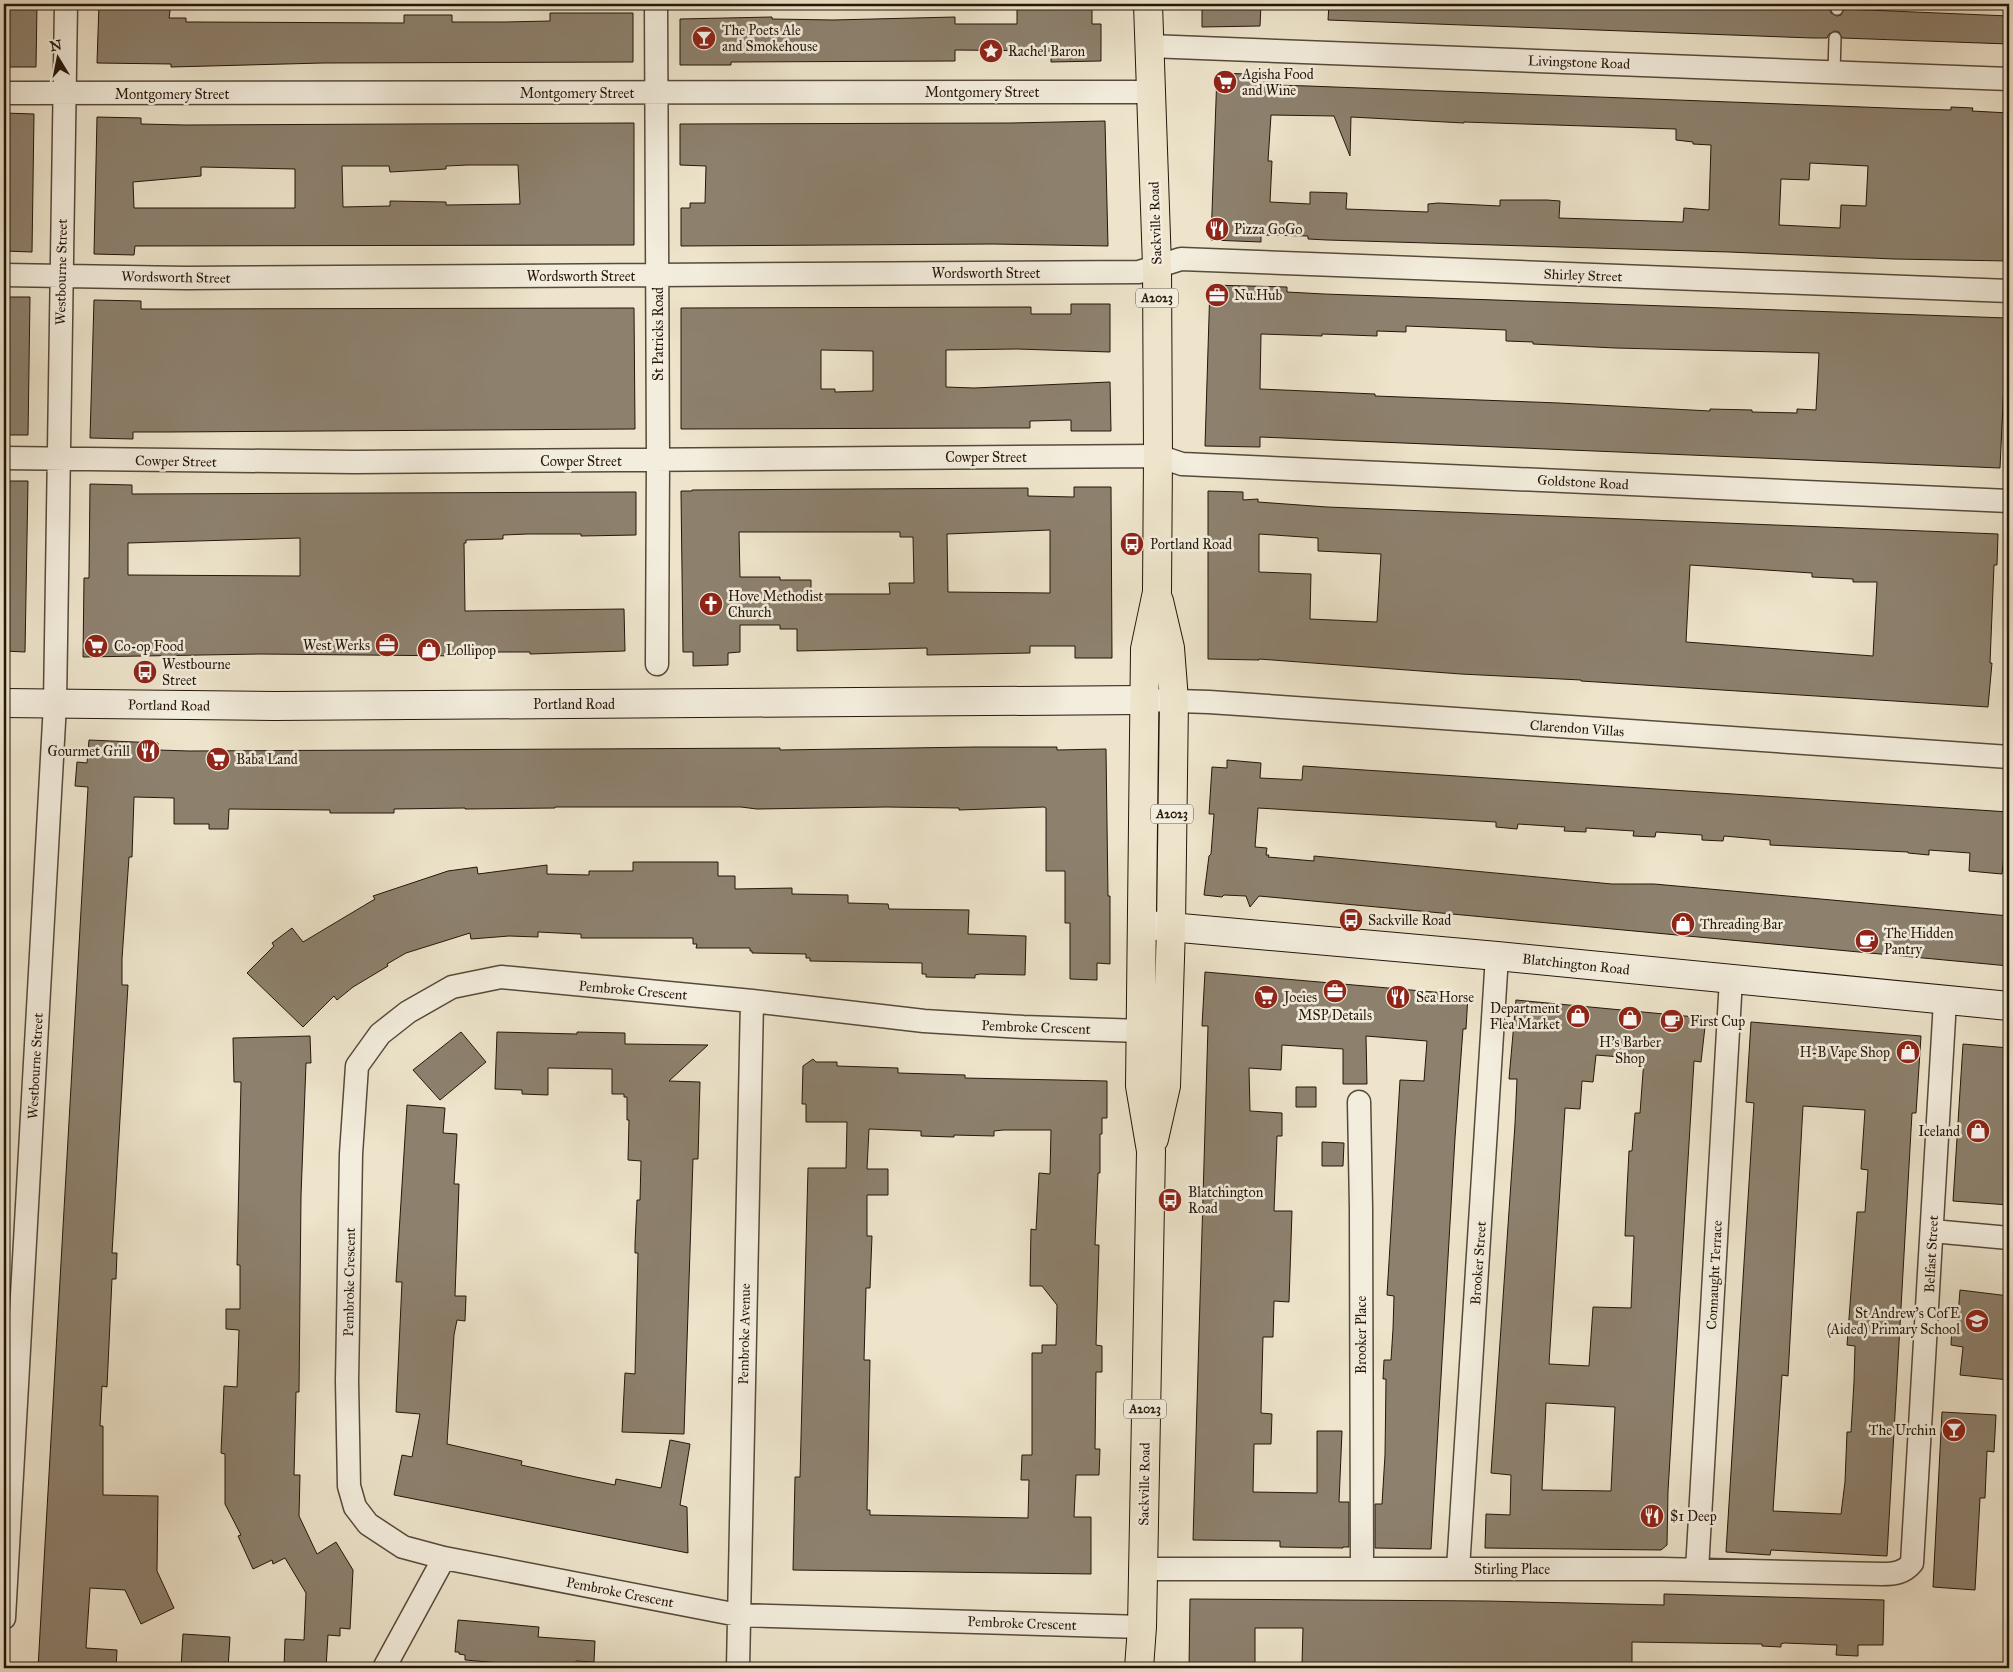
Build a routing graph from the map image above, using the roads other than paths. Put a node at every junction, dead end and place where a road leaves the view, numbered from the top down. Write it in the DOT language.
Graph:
graph roads {
  1 [pos="66,4"];
  2 [pos="656,4"];
  3 [pos="1148,4"];
  4 [pos="1835,38"];
  5 [pos="1149,46"];
  6 [pos="1834,72"];
  7 [pos="2009,79"];
  8 [pos="1151,92"];
  9 [pos="4,93"];
  10 [pos="656,93"];
  11 [pos="65,94"];
  12 [pos="1157,266"];
  13 [pos="4,275"];
  14 [pos="61,276"];
  15 [pos="658,276"];
  16 [pos="2009,291"];
  17 [pos="1158,456"];
  18 [pos="4,458"];
  19 [pos="59,460"];
  20 [pos="658,460"];
  21 [pos="2009,501"];
  22 [pos="1157,592"];
  23 [pos="657,664"];
  24 [pos="1145,700"];
  25 [pos="1174,700"];
  26 [pos="4,703"];
  27 [pos="55,704"];
  28 [pos="2009,752"];
  29 [pos="2009,757"];
  30 [pos="1142,925"];
  31 [pos="1171,927"];
  32 [pos="1497,956"];
  33 [pos="1731,979"];
  34 [pos="752,1000"];
  35 [pos="1945,1000"];
  36 [pos="2009,1006"];
  37 [pos="1141,1030"];
  38 [pos="1359,1102"];
  39 [pos="1151,1151"];
  40 [pos="1932,1230"];
  41 [pos="2009,1238"];
  42 [pos="444,1558"];
  43 [pos="1362,1568"];
  44 [pos="1142,1569"];
  45 [pos="1458,1569"];
  46 [pos="1697,1570"];
  47 [pos="1882,1574"];
  48 [pos="738,1614"];
  49 [pos="4,1618"];
  50 [pos="1142,1627"];
  51 [pos="384,1668"];
  52 [pos="738,1668"];
  53 [pos="1139,1668"];
  1 -- 11 [label="street, Westbourne Street"];
  2 -- 10 [label="street, St Patricks Road"];
  3 -- 5 [label="main road, Sackville Road / A2023"];
  4 -- 6 [label="lane"];
  5 -- 6 [label="street, Livingstone Road"];
  5 -- 8 [label="main road, Sackville Road / A2023"];
  6 -- 7 [label="street, Livingstone Road"];
  8 -- 10 [label="street, Montgomery Street"];
  8 -- 12 [label="main road, Sackville Road / A2023"];
  9 -- 11 [label="street, Montgomery Street"];
  10 -- 11 [label="street, Montgomery Street"];
  10 -- 15 [label="street, St Patricks Road"];
  11 -- 14 [label="street, Westbourne Street"];
  12 -- 15 [label="street, Wordsworth Street"];
  12 -- 16 [label="street, Shirley Street"];
  12 -- 17 [label="main road, Sackville Road / A2023"];
  13 -- 14 [label="street, Wordsworth Street"];
  14 -- 15 [label="street, Wordsworth Street"];
  14 -- 19 [label="street, Westbourne Street"];
  15 -- 20 [label="street, St Patricks Road"];
  17 -- 20 [label="street, Cowper Street"];
  17 -- 21 [label="street, Goldstone Road"];
  17 -- 22 [label="main road, Sackville Road / A2023"];
  18 -- 19 [label="street, Cowper Street"];
  19 -- 20 [label="street, Cowper Street"];
  19 -- 27 [label="street, Westbourne Street"];
  20 -- 23 [label="street, St Patricks Road"];
  22 -- 24 [label="main road, Sackville Road / A2023"];
  22 -- 25 [label="main road, Sackville Road / A2023"];
  24 -- 25 [label="street, Clarendon Villas"];
  24 -- 27 [label="street, Portland Road"];
  24 -- 30 [label="main road, Sackville Road / A2023"];
  25 -- 29 [label="street, Clarendon Villas"];
  25 -- 31 [label="main road, Sackville Road / A2023"];
  26 -- 27 [label="street, Portland Road"];
  27 -- 49 [label="street, Westbourne Street"];
  28 -- 29 [label="street"];
  30 -- 31 [label="street, Blatchington Road"];
  30 -- 37 [label="main road, Sackville Road / A2023"];
  31 -- 32 [label="street, Blatchington Road"];
  31 -- 39 [label="main road, Sackville Road / A2023"];
  32 -- 33 [label="street, Blatchington Road"];
  32 -- 45 [label="street, Brooker Street"];
  33 -- 35 [label="street, Blatchington Road"];
  33 -- 46 [label="street, Connaught Terrace"];
  34 -- 37 [label="street, Pembroke Crescent"];
  34 -- 42 [label="street, Pembroke Crescent"];
  34 -- 48 [label="street, Pembroke Avenue"];
  35 -- 36 [label="street, Blatchington Road"];
  35 -- 40 [label="street, Belfast Street"];
  37 -- 39 [label="main road, Sackville Road / A2023"];
  38 -- 43 [label="street, Brooker Place"];
  39 -- 44 [label="main road, Sackville Road / A2023"];
  40 -- 41 [label="street"];
  40 -- 47 [label="street, Belfast Street"];
  42 -- 48 [label="street, Pembroke Crescent"];
  42 -- 51 [label="street"];
  43 -- 44 [label="street, Stirling Place"];
  43 -- 45 [label="street, Stirling Place"];
  44 -- 50 [label="main road, Sackville Road / A2023"];
  45 -- 46 [label="street, Stirling Place"];
  46 -- 47 [label="street, Stirling Place"];
  48 -- 50 [label="street, Pembroke Crescent"];
  48 -- 52 [label="street, Pembroke Avenue"];
  50 -- 53 [label="main road, Sackville Road / A2023"];
}
